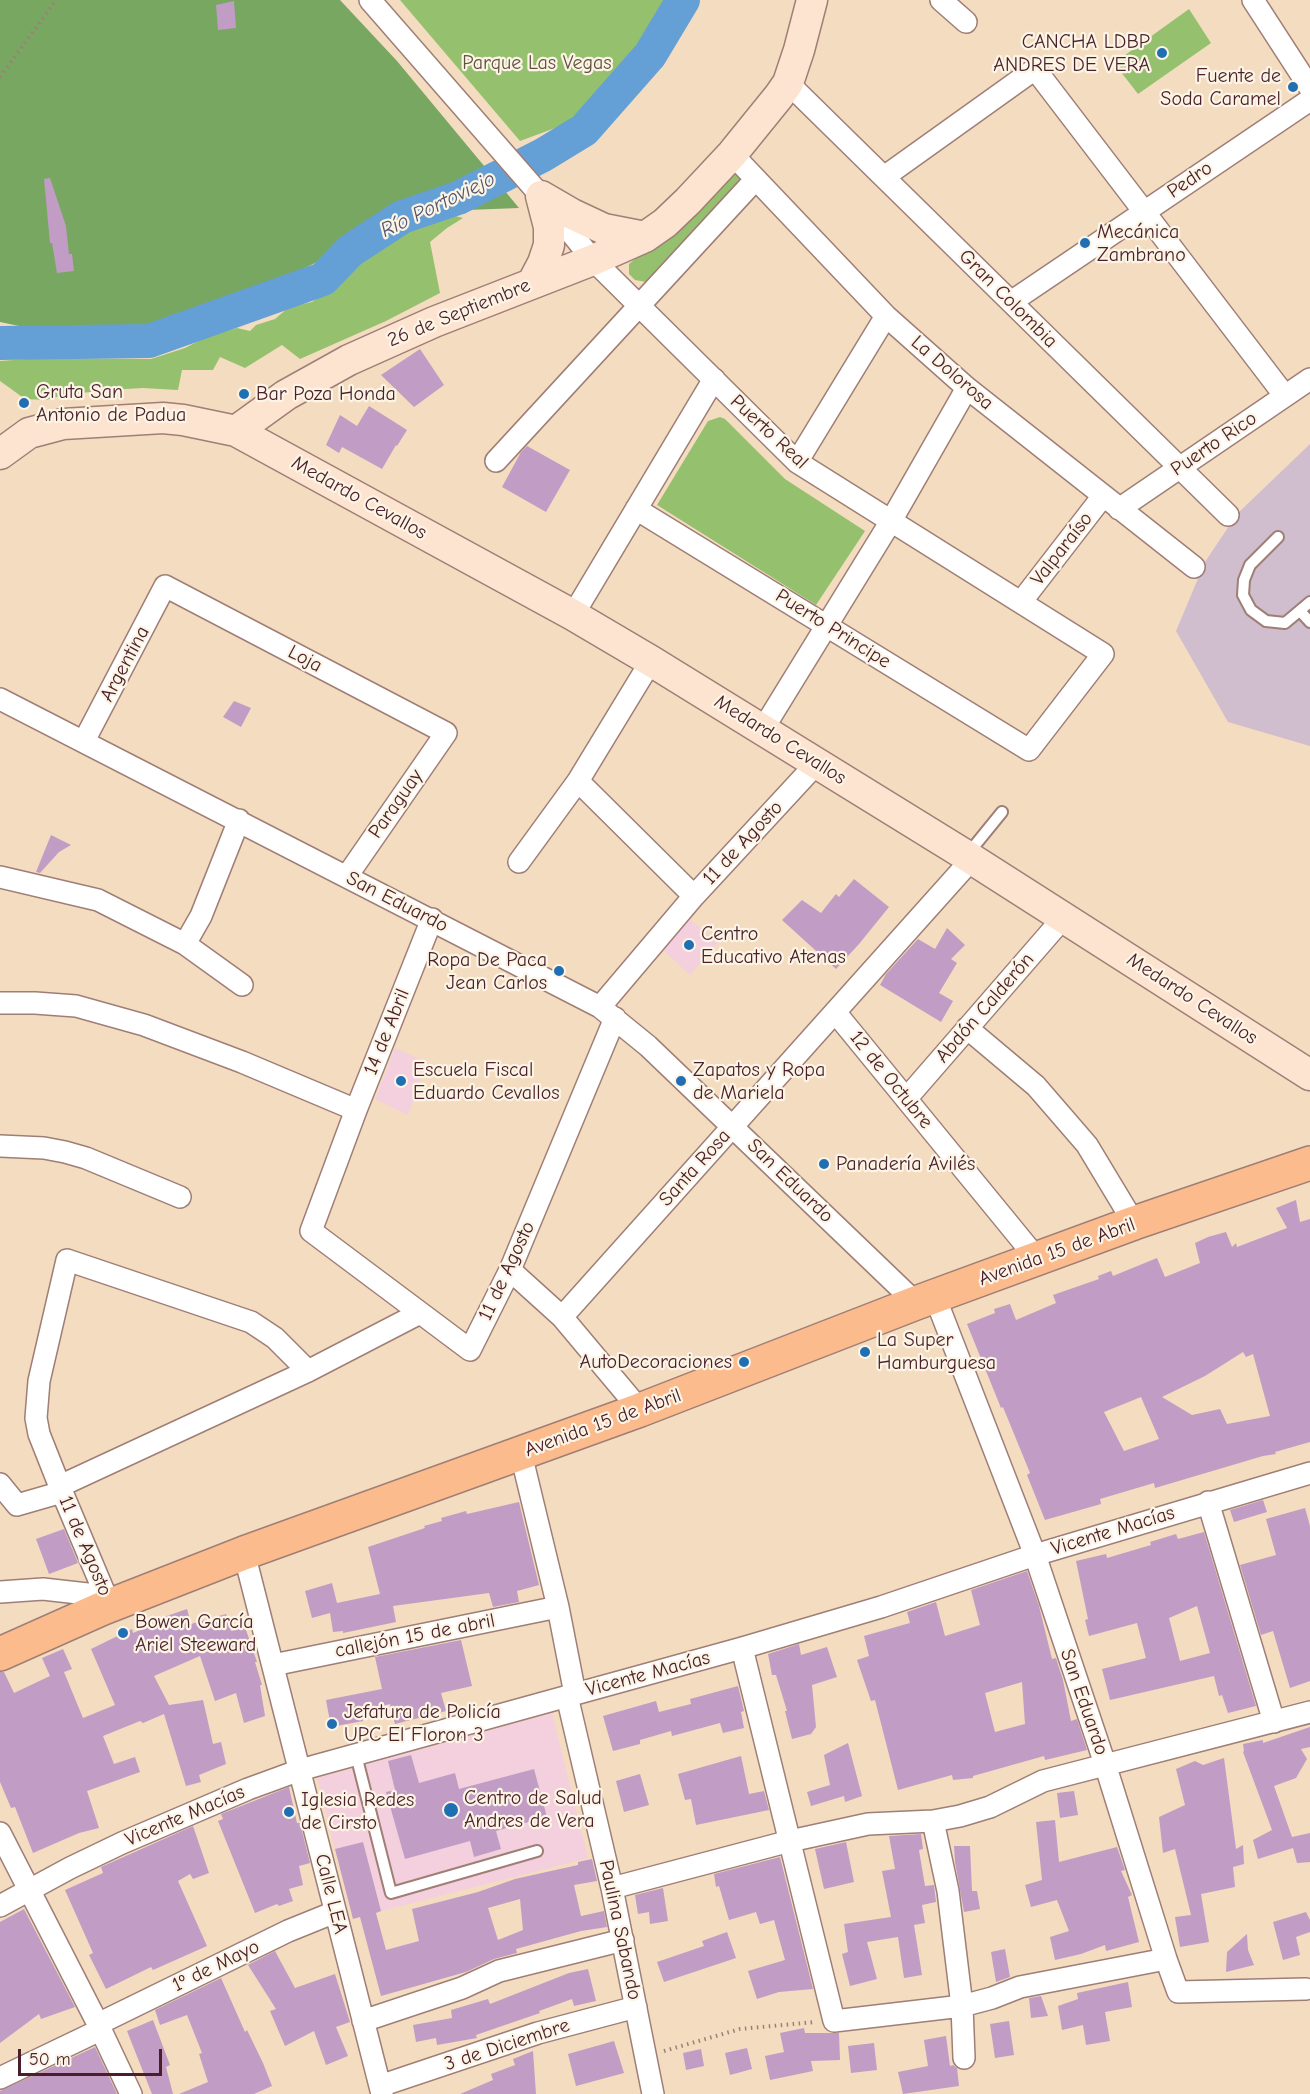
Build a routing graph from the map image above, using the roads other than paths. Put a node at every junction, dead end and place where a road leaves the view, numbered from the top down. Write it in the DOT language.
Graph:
graph roads {
  1 [pos="370,0"];
  2 [pos="812,0"];
  3 [pos="941,0"];
  4 [pos="1253,0"];
  5 [pos="966,22"];
  6 [pos="788,83"];
  7 [pos="1310,88"];
  8 [pos="1310,100"];
  9 [pos="732,154"];
  10 [pos="884,177"];
  11 [pos="755,180"];
  12 [pos="541,196"];
  13 [pos="1144,211"];
  14 [pos="645,237"];
  15 [pos="593,260"];
  16 [pos="533,282"];
  17 [pos="1011,302"];
  18 [pos="640,306"];
  19 [pos="886,316"];
  20 [pos="1310,379"];
  21 [pos="714,380"];
  22 [pos="967,388"];
  23 [pos="1285,396"];
  24 [pos="236,431"];
  25 [pos="0,454"];
  26 [pos="496,461"];
  27 [pos="796,462"];
  28 [pos="1179,468"];
  29 [pos="1112,502"];
  30 [pos="636,509"];
  31 [pos="1228,515"];
  32 [pos="891,521"];
  33 [pos="1278,537"];
  34 [pos="1194,567"];
  35 [pos="165,586"];
  36 [pos="1021,602"];
  37 [pos="1310,602"];
  38 [pos="1300,611"];
  39 [pos="573,615"];
  40 [pos="1310,622"];
  41 [pos="827,625"];
  42 [pos="651,661"];
  43 [pos="0,699"];
  44 [pos="763,729"];
  45 [pos="446,733"];
  46 [pos="84,741"];
  47 [pos="1029,750"];
  48 [pos="817,763"];
  49 [pos="579,781"];
  50 [pos="1002,812"];
  51 [pos="239,820"];
  52 [pos="970,857"];
  53 [pos="519,862"];
  54 [pos="347,876"];
  55 [pos="0,877"];
  56 [pos="694,896"];
  57 [pos="1064,917"];
  58 [pos="432,919"];
  59 [pos="185,944"];
  60 [pos="242,985"];
  61 [pos="0,1003"];
  62 [pos="607,1012"];
  63 [pos="835,1012"];
  64 [pos="967,1029"];
  65 [pos="1310,1075"];
  66 [pos="906,1099"];
  67 [pos="356,1110"];
  68 [pos="733,1126"];
  69 [pos="0,1146"];
  70 [pos="1310,1163"];
  71 [pos="180,1197"];
  72 [pos="1134,1223"];
  73 [pos="1038,1260"];
  74 [pos="510,1270"];
  75 [pos="926,1300"];
  76 [pos="420,1313"];
  77 [pos="562,1317"];
  78 [pos="308,1371"];
  79 [pos="640,1410"];
  80 [pos="520,1454"];
  81 [pos="1310,1473"];
  82 [pos="0,1484"];
  83 [pos="61,1489"];
  84 [pos="1208,1502"];
  85 [pos="244,1553"];
  86 [pos="1035,1555"];
  87 [pos="0,1592"];
  88 [pos="108,1601"];
  89 [pos="558,1607"];
  90 [pos="742,1648"];
  91 [pos="0,1654"];
  92 [pos="273,1665"];
  93 [pos="571,1695"];
  94 [pos="1310,1712"];
  95 [pos="1274,1722"];
  96 [pos="356,1755"];
  97 [pos="1105,1764"];
  98 [pos="300,1770"];
  99 [pos="933,1821"];
  100 [pos="0,1833"];
  101 [pos="790,1841"];
  102 [pos="537,1851"];
  103 [pos="612,1888"];
  104 [pos="28,1890"];
  105 [pos="0,1906"];
  106 [pos="335,1912"];
  107 [pos="623,1940"];
  108 [pos="1166,1959"];
  109 [pos="1306,1989"];
  110 [pos="962,2006"];
  111 [pos="636,2007"];
  112 [pos="363,2021"];
  113 [pos="99,2027"];
  114 [pos="964,2058"];
  115 [pos="0,2078"];
  116 [pos="381,2090"];
  117 [pos="131,2094"];
  118 [pos="653,2094"];
  1 -- 12 [label="street, Puerto Real"];
  2 -- 6 [label="street, 26 de Septiembre"];
  3 -- 5 [label="street"];
  4 -- 7 [label="street"];
  6 -- 9 [label="street, 26 de Septiembre"];
  6 -- 10 [label="street, Gran Colombia"];
  8 -- 13 [label="street, Pedro"];
  9 -- 11 [label="street, La Dolorosa"];
  9 -- 14 [label="street, 26 de Septiembre"];
  10 -- 13 [label="street"];
  10 -- 17 [label="street, Gran Colombia"];
  11 -- 18 [label="street"];
  11 -- 19 [label="street, La Dolorosa"];
  12 -- 14 [label="street"];
  12 -- 15 [label="street, Puerto Real"];
  12 -- 16 [label="street"];
  13 -- 17 [label="street, Pedro"];
  13 -- 23 [label="street"];
  14 -- 15 [label="street, 26 de Septiembre"];
  15 -- 16 [label="street, 26 de Septiembre"];
  15 -- 18 [label="street, Puerto Real"];
  16 -- 24 [label="street, 26 de Septiembre"];
  17 -- 28 [label="street, Gran Colombia"];
  18 -- 21 [label="street, Puerto Real"];
  18 -- 26 [label="street"];
  19 -- 22 [label="street, La Dolorosa"];
  19 -- 27 [label="street"];
  20 -- 23 [label="street, Puerto Rico"];
  21 -- 27 [label="street, Puerto Real"];
  21 -- 30 [label="street"];
  22 -- 29 [label="street, La Dolorosa"];
  22 -- 32 [label="street"];
  23 -- 28 [label="street, Puerto Rico"];
  24 -- 25 [label="street"];
  24 -- 39 [label="street, Medardo Cevallos"];
  27 -- 32 [label="street, Puerto Real"];
  28 -- 29 [label="street, Puerto Rico"];
  28 -- 31 [label="street, Gran Colombia"];
  29 -- 34 [label="street, La Dolorosa"];
  29 -- 36 [label="street, Valparaíso"];
  30 -- 39 [label="street"];
  30 -- 41 [label="street, Puerto Principe"];
  32 -- 36 [label="street, Puerto Real"];
  32 -- 41 [label="street"];
  33 -- 38 [label="lane"];
  35 -- 45 [label="street, Loja"];
  35 -- 46 [label="street, Argentina"];
  36 -- 47 [label="street, Puerto Real"];
  37 -- 38 [label="lane"];
  38 -- 40 [label="lane"];
  39 -- 42 [label="street, Medardo Cevallos"];
  41 -- 44 [label="street"];
  41 -- 47 [label="street, Puerto Principe"];
  42 -- 44 [label="street, Medardo Cevallos"];
  42 -- 49 [label="street"];
  43 -- 46 [label="street, San Eduardo"];
  44 -- 48 [label="street, Medardo Cevallos"];
  45 -- 54 [label="street, Paraguay"];
  46 -- 51 [label="street, San Eduardo"];
  48 -- 52 [label="street, Medardo Cevallos"];
  48 -- 56 [label="street, 11 de Agosto"];
  49 -- 53 [label="street"];
  49 -- 56 [label="street"];
  50 -- 52 [label="lane"];
  51 -- 54 [label="street, San Eduardo"];
  51 -- 59 [label="street"];
  52 -- 57 [label="street, Medardo Cevallos"];
  52 -- 63 [label="street, Santa Rosa"];
  54 -- 58 [label="street, San Eduardo"];
  55 -- 59 [label="street"];
  56 -- 62 [label="street, 11 de Agosto"];
  57 -- 64 [label="street, Abdón Calderón"];
  57 -- 65 [label="street, Medardo Cevallos"];
  58 -- 62 [label="street, San Eduardo"];
  58 -- 67 [label="street, 14 de Abril"];
  59 -- 60 [label="street"];
  61 -- 67 [label="street"];
  62 -- 68 [label="street, San Eduardo"];
  62 -- 74 [label="street, 11 de Agosto"];
  63 -- 66 [label="street, 12 de Octubre"];
  63 -- 68 [label="street, Santa Rosa"];
  64 -- 66 [label="street, Abdón Calderón"];
  64 -- 72 [label="street"];
  66 -- 73 [label="street, 12 de Octubre"];
  67 -- 76 [label="street, 14 de Abril"];
  68 -- 75 [label="street, San Eduardo"];
  68 -- 77 [label="street, Santa Rosa"];
  69 -- 71 [label="street"];
  70 -- 72 [label="main road, Avenida 15 de Abril"];
  72 -- 73 [label="main road, Avenida 15 de Abril"];
  73 -- 75 [label="main road, Avenida 15 de Abril"];
  74 -- 76 [label="street, 11 de Agosto"];
  74 -- 77 [label="street"];
  75 -- 79 [label="main road, Avenida 15 de Abril"];
  75 -- 86 [label="street, San Eduardo"];
  76 -- 78 [label="street, 11 de Agosto"];
  77 -- 79 [label="street"];
  78 -- 83 [label="street, 11 de Agosto"];
  78 -- 83 [label="street, 11 de Agosto"];
  79 -- 80 [label="main road, Avenida 15 de Abril"];
  80 -- 85 [label="main road, Avenida 15 de Abril"];
  80 -- 89 [label="street, Paulina Sabando"];
  81 -- 84 [label="street, Vicente Macías"];
  82 -- 83 [label="street"];
  83 -- 88 [label="street, 11 de Agosto"];
  84 -- 86 [label="street, Vicente Macías"];
  84 -- 95 [label="street"];
  85 -- 88 [label="main road, Avenida 15 de Abril"];
  85 -- 92 [label="street, Calle LEA"];
  86 -- 90 [label="street, Vicente Macías"];
  86 -- 97 [label="street, San Eduardo"];
  87 -- 88 [label="street"];
  88 -- 91 [label="main road, Avenida 15 de Abril"];
  89 -- 92 [label="street, callejón 15 de abril"];
  89 -- 93 [label="street, Paulina Sabando"];
  90 -- 93 [label="street, Vicente Macías"];
  90 -- 101 [label="street"];
  92 -- 98 [label="street, Calle LEA"];
  93 -- 96 [label="street, Vicente Macías"];
  93 -- 103 [label="street, Paulina Sabando"];
  94 -- 95 [label="street"];
  95 -- 97 [label="street"];
  96 -- 98 [label="street, Vicente Macías"];
  96 -- 102 [label="lane"];
  97 -- 99 [label="street"];
  97 -- 108 [label="street, San Eduardo"];
  98 -- 104 [label="street, Vicente Macías"];
  98 -- 106 [label="street, Calle LEA"];
  99 -- 101 [label="street"];
  99 -- 110 [label="street"];
  100 -- 104 [label="street"];
  101 -- 103 [label="street"];
  101 -- 110 [label="street"];
  103 -- 107 [label="street, Paulina Sabando"];
  104 -- 105 [label="street, Vicente Macías"];
  104 -- 113 [label="street"];
  106 -- 112 [label="street, Calle LEA"];
  106 -- 113 [label="street, 1º de Mayo"];
  107 -- 111 [label="street, Paulina Sabando"];
  107 -- 112 [label="street"];
  108 -- 109 [label="street, San Eduardo"];
  108 -- 110 [label="street"];
  110 -- 114 [label="street"];
  111 -- 116 [label="street, 3 de Diciembre"];
  111 -- 118 [label="street, Paulina Sabando"];
  112 -- 116 [label="street, Calle LEA"];
  113 -- 115 [label="street, 1º de Mayo"];
  113 -- 117 [label="street"];
}
